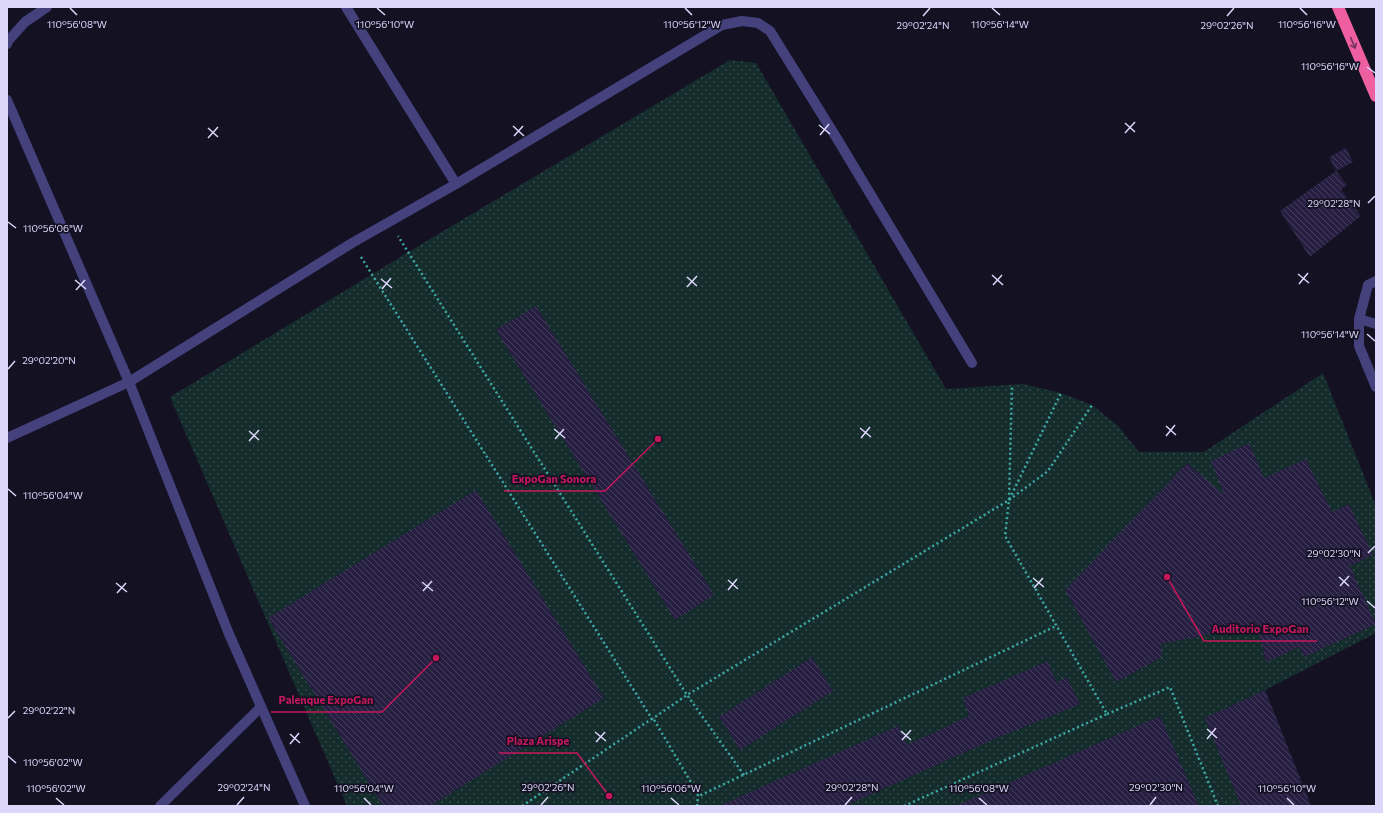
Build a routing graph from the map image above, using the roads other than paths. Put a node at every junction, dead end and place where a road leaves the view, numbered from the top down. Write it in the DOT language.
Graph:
graph roads {
  1 [pos="47,7"];
  2 [pos="346,7"];
  3 [pos="1338,7"];
  4 [pos="7,44"];
  5 [pos="1376,96"];
  6 [pos="7,100"];
  7 [pos="456,184"];
  8 [pos="1376,281"];
  9 [pos="1359,319"];
  10 [pos="1376,324"];
  11 [pos="972,363"];
  12 [pos="129,382"];
  13 [pos="1376,387"];
  14 [pos="7,438"];
  15 [pos="261,707"];
  16 [pos="160,806"];
  17 [pos="305,806"];
  1 -- 4 [label="lane"];
  2 -- 7 [label="lane"];
  3 -- 5 [label="highway, one-way"];
  6 -- 12 [label="lane"];
  7 -- 11 [label="lane"];
  7 -- 12 [label="lane"];
  8 -- 9 [label="lane"];
  9 -- 10 [label="lane"];
  9 -- 13 [label="lane"];
  12 -- 14 [label="lane"];
  12 -- 15 [label="lane"];
  15 -- 16 [label="lane"];
  15 -- 17 [label="lane"];
}
